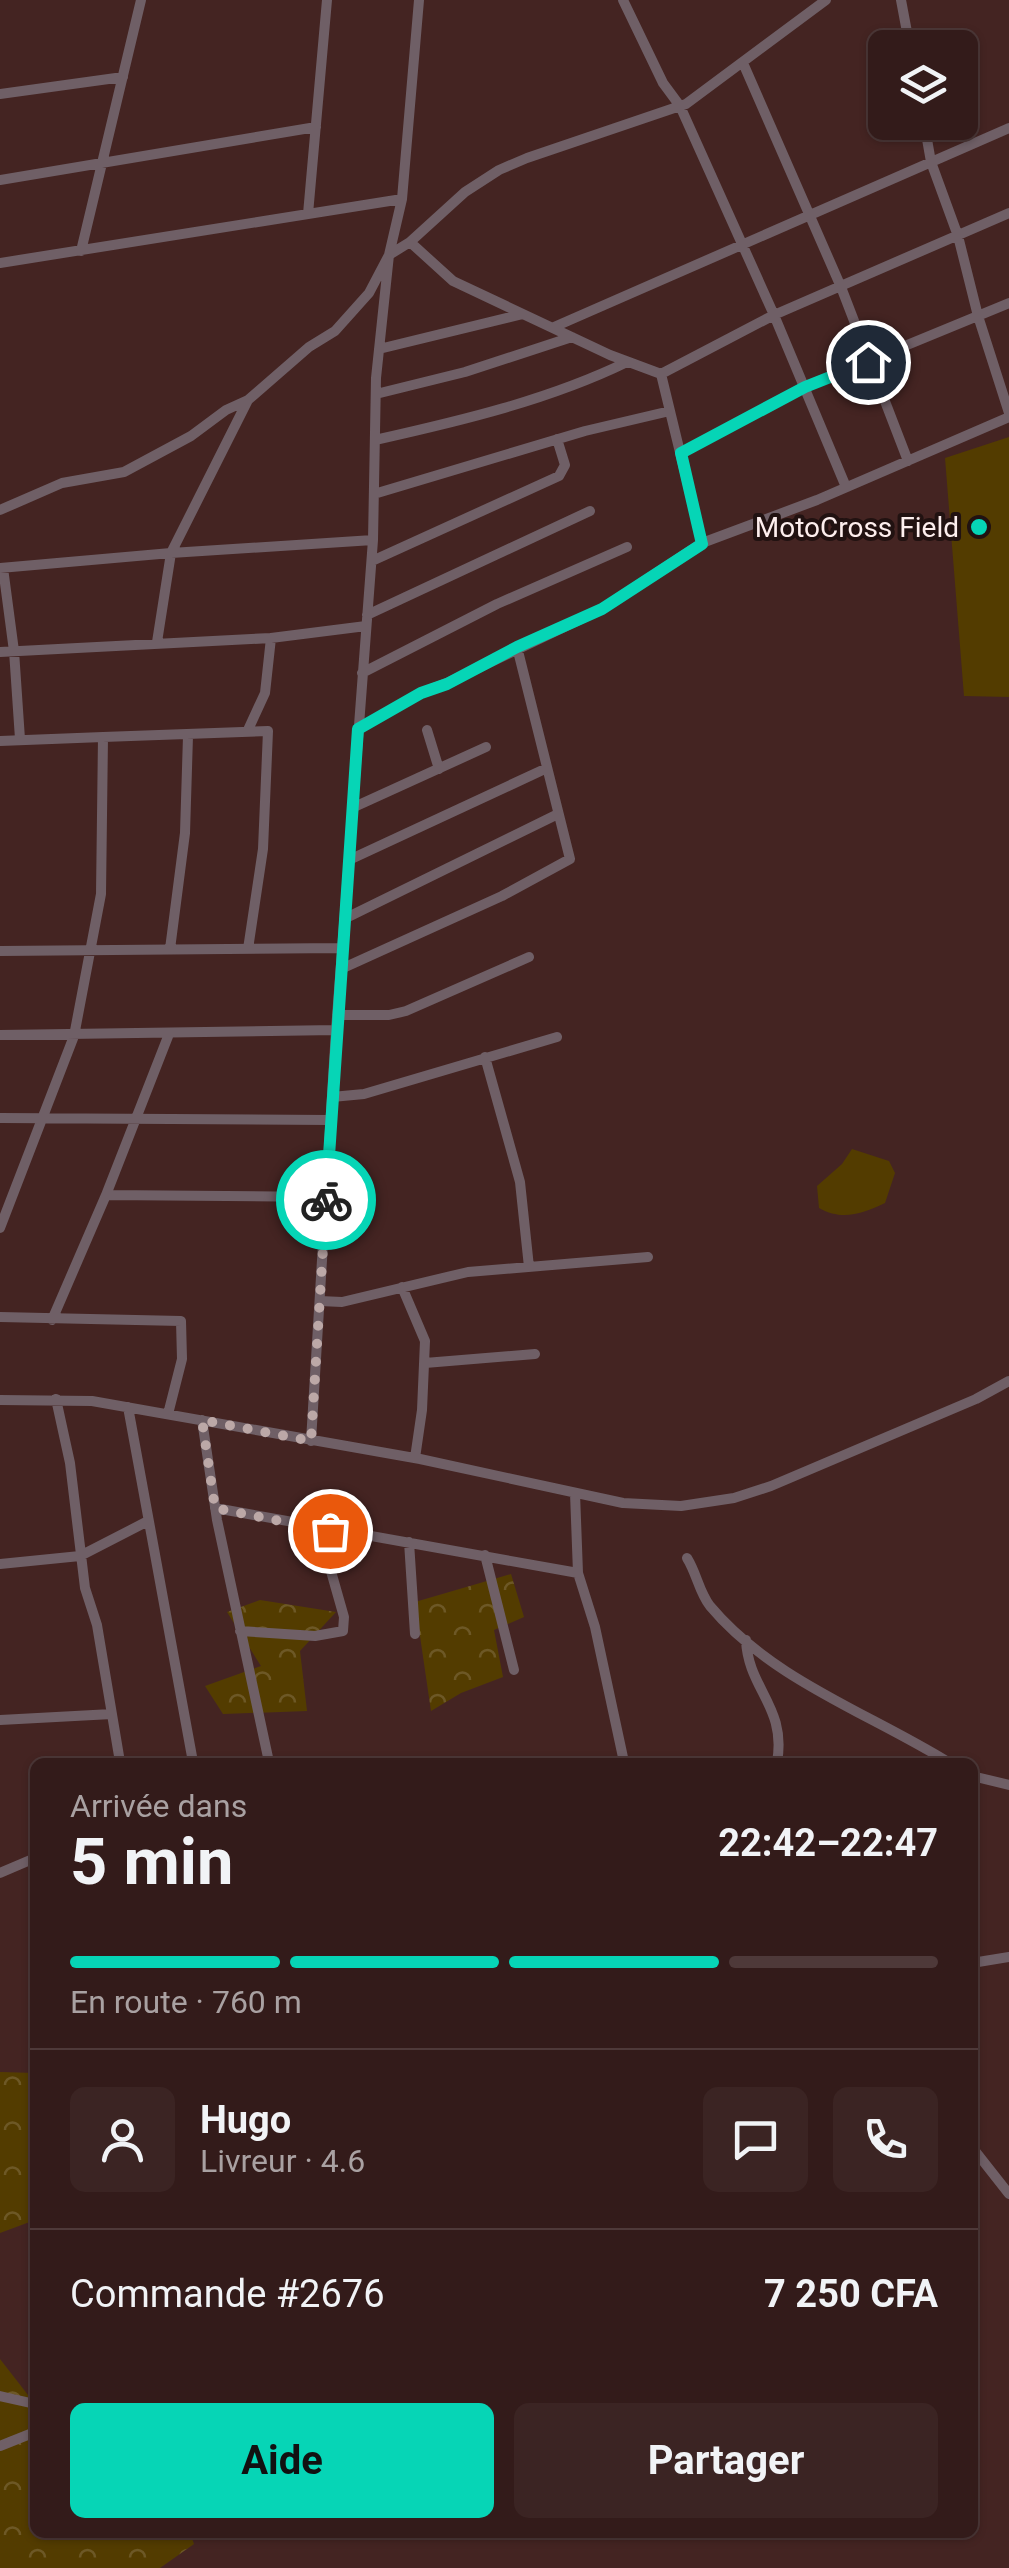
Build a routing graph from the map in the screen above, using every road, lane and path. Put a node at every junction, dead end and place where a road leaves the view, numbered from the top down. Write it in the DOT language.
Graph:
graph roads {
  1 [pos="141,0"];
  2 [pos="327,0"];
  3 [pos="419,0"];
  4 [pos="623,0"];
  5 [pos="826,0"];
  6 [pos="901,0"];
  7 [pos="907,30"];
  8 [pos="744,64"];
  9 [pos="123,77"];
  10 [pos="0,94"];
  11 [pos="680,106"];
  12 [pos="316,127"];
  13 [pos="1009,128"];
  14 [pos="927,140"];
  15 [pos="931,162"];
  16 [pos="101,165"];
  17 [pos="0,180"];
  18 [pos="402,200"];
  19 [pos="1009,213"];
  20 [pos="308,214"];
  21 [pos="809,217"];
  22 [pos="958,236"];
  23 [pos="410,242"];
  24 [pos="743,244"];
  25 [pos="81,250"];
  26 [pos="389,255"];
  27 [pos="0,263"];
  28 [pos="841,287"];
  29 [pos="1009,302"];
  30 [pos="523,314"];
  31 [pos="774,315"];
  32 [pos="978,316"];
  33 [pos="554,327"];
  34 [pos="572,337"];
  35 [pos="379,349"];
  36 [pos="627,362"];
  37 [pos="868,362"];
  38 [pos="661,374"];
  39 [pos="805,387"];
  40 [pos="376,394"];
  41 [pos="248,400"];
  42 [pos="670,411"];
  43 [pos="1009,415"];
  44 [pos="557,439"];
  45 [pos="375,440"];
  46 [pos="681,453"];
  47 [pos="908,461"];
  48 [pos="846,487"];
  49 [pos="374,494"];
  50 [pos="0,510"];
  51 [pos="590,510"];
  52 [pos="374,540"];
  53 [pos="702,544"];
  54 [pos="627,547"];
  55 [pos="171,553"];
  56 [pos="372,561"];
  57 [pos="1,568"];
  58 [pos="366,620"];
  59 [pos="271,638"];
  60 [pos="157,642"];
  61 [pos="517,647"];
  62 [pos="14,650"];
  63 [pos="0,652"];
  64 [pos="362,673"];
  65 [pos="358,729"];
  66 [pos="427,730"];
  67 [pos="246,732"];
  68 [pos="188,736"];
  69 [pos="103,737"];
  70 [pos="20,739"];
  71 [pos="0,741"];
  72 [pos="486,748"];
  73 [pos="547,768"];
  74 [pos="439,769"];
  75 [pos="352,808"];
  76 [pos="558,814"];
  77 [pos="348,860"];
  78 [pos="344,918"];
  79 [pos="248,948"];
  80 [pos="342,948"];
  81 [pos="170,949"];
  82 [pos="0,950"];
  83 [pos="91,950"];
  84 [pos="529,957"];
  85 [pos="341,969"];
  86 [pos="337,1015"];
  87 [pos="336,1030"];
  88 [pos="0,1034"];
  89 [pos="169,1034"];
  90 [pos="74,1036"];
  91 [pos="557,1037"];
  92 [pos="486,1057"];
  93 [pos="332,1097"];
  94 [pos="0,1118"];
  95 [pos="136,1118"];
  96 [pos="44,1119"];
  97 [pos="330,1120"];
  98 [pos="106,1196"];
  99 [pos="326,1197"];
  100 [pos="6,1199"];
  101 [pos="0,1228"];
  102 [pos="648,1257"];
  103 [pos="530,1267"];
  104 [pos="402,1287"];
  105 [pos="320,1301"];
  106 [pos="0,1317"];
  107 [pos="52,1320"];
  108 [pos="535,1354"];
  109 [pos="425,1363"];
  110 [pos="1009,1382"];
  111 [pos="56,1399"];
  112 [pos="0,1400"];
  113 [pos="128,1407"];
  114 [pos="168,1414"];
  115 [pos="202,1420"];
  116 [pos="311,1441"];
  117 [pos="415,1458"];
  118 [pos="575,1493"];
  119 [pos="215,1508"];
  120 [pos="148,1522"];
  121 [pos="319,1529"];
  122 [pos="408,1542"];
  123 [pos="485,1555"];
  124 [pos="80,1556"];
  125 [pos="687,1558"];
  126 [pos="0,1564"];
  127 [pos="578,1573"];
  128 [pos="240,1630"];
  129 [pos="415,1634"];
  130 [pos="746,1640"];
  131 [pos="514,1670"];
  132 [pos="112,1714"];
  133 [pos="0,1720"];
  134 [pos="119,1758"];
  135 [pos="192,1758"];
  136 [pos="268,1758"];
  137 [pos="623,1758"];
  138 [pos="777,1758"];
  139 [pos="941,1758"];
  140 [pos="978,1778"];
  141 [pos="1009,1786"];
  142 [pos="30,1860"];
  143 [pos="0,1873"];
  144 [pos="1009,1957"];
  145 [pos="978,1962"];
  146 [pos="978,2155"];
  147 [pos="1009,2194"];
  148 [pos="0,2396"];
  149 [pos="30,2403"];
  150 [pos="30,2434"];
  151 [pos="0,2446"];
  1 -- 9 [label="street"];
  2 -- 12 [label="street"];
  3 -- 18 [label="street"];
  4 -- 11 [label="street"];
  5 -- 8 [label="street"];
  6 -- 7 [label="street"];
  8 -- 11 [label="street"];
  8 -- 21 [label="street"];
  9 -- 10 [label="street"];
  9 -- 16 [label="street"];
  11 -- 23 [label="street"];
  11 -- 24 [label="street"];
  12 -- 16 [label="street"];
  12 -- 20 [label="street"];
  13 -- 15 [label="street"];
  14 -- 15 [label="street"];
  15 -- 21 [label="street"];
  15 -- 22 [label="street"];
  16 -- 17 [label="street"];
  16 -- 25 [label="street"];
  18 -- 20 [label="street"];
  18 -- 26 [label="street"];
  19 -- 22 [label="street"];
  20 -- 25 [label="street"];
  21 -- 24 [label="street"];
  21 -- 28 [label="street"];
  22 -- 28 [label="street"];
  22 -- 32 [label="street"];
  23 -- 26 [label="street"];
  23 -- 30 [label="street"];
  24 -- 31 [label="street"];
  24 -- 33 [label="street"];
  25 -- 27 [label="street"];
  26 -- 35 [label="street"];
  26 -- 41 [label="street"];
  28 -- 31 [label="street"];
  28 -- 37 [label="street"];
  29 -- 32 [label="street"];
  30 -- 33 [label="street"];
  30 -- 35 [label="street"];
  31 -- 38 [label="street"];
  31 -- 39 [label="street"];
  32 -- 37 [label="street"];
  32 -- 43 [label="street"];
  33 -- 34 [label="street"];
  34 -- 36 [label="street"];
  34 -- 40 [label="street"];
  35 -- 40 [label="street"];
  36 -- 38 [label="street"];
  36 -- 45 [label="street"];
  37 -- 39 [label="street"];
  37 -- 47 [label="street"];
  38 -- 42 [label="street"];
  39 -- 46 [label="street"];
  39 -- 48 [label="street"];
  40 -- 45 [label="street"];
  41 -- 50 [label="street"];
  41 -- 55 [label="street"];
  42 -- 44 [label="street"];
  42 -- 46 [label="street"];
  43 -- 47 [label="street"];
  44 -- 49 [label="street"];
  44 -- 56 [label="street"];
  45 -- 49 [label="street"];
  46 -- 53 [label="street"];
  47 -- 48 [label="street"];
  48 -- 53 [label="street"];
  49 -- 52 [label="street"];
  51 -- 58 [label="street"];
  52 -- 55 [label="street"];
  52 -- 56 [label="street"];
  53 -- 61 [label="street"];
  54 -- 64 [label="street"];
  55 -- 57 [label="street"];
  55 -- 60 [label="street"];
  56 -- 58 [label="street"];
  57 -- 62 [label="street"];
  58 -- 59 [label="street"];
  58 -- 64 [label="street"];
  59 -- 60 [label="street"];
  59 -- 67 [label="street"];
  60 -- 62 [label="street"];
  61 -- 65 [label="street"];
  61 -- 73 [label="street"];
  62 -- 63 [label="street"];
  62 -- 70 [label="street"];
  64 -- 65 [label="street"];
  65 -- 75 [label="street"];
  66 -- 74 [label="street"];
  67 -- 68 [label="street"];
  67 -- 79 [label="street"];
  68 -- 69 [label="street"];
  68 -- 81 [label="street"];
  69 -- 70 [label="street"];
  69 -- 83 [label="street"];
  70 -- 71 [label="street"];
  72 -- 74 [label="street"];
  73 -- 76 [label="street"];
  73 -- 77 [label="street"];
  74 -- 75 [label="street"];
  75 -- 77 [label="street"];
  76 -- 78 [label="street"];
  76 -- 85 [label="street"];
  77 -- 78 [label="street"];
  78 -- 80 [label="street"];
  79 -- 80 [label="street"];
  79 -- 81 [label="street"];
  80 -- 85 [label="street"];
  81 -- 83 [label="street"];
  82 -- 83 [label="street"];
  83 -- 90 [label="street"];
  84 -- 86 [label="street"];
  85 -- 86 [label="street"];
  86 -- 87 [label="street"];
  87 -- 89 [label="street"];
  87 -- 93 [label="street"];
  88 -- 90 [label="street"];
  89 -- 90 [label="street"];
  89 -- 95 [label="street"];
  90 -- 96 [label="street"];
  91 -- 92 [label="street"];
  92 -- 93 [label="street"];
  92 -- 103 [label="street"];
  93 -- 97 [label="street"];
  94 -- 96 [label="street"];
  95 -- 96 [label="street"];
  95 -- 97 [label="street"];
  95 -- 98 [label="street"];
  96 -- 100 [label="street"];
  97 -- 99 [label="street"];
  98 -- 99 [label="street"];
  98 -- 107 [label="street"];
  99 -- 105 [label="street"];
  100 -- 101 [label="street"];
  102 -- 103 [label="street"];
  103 -- 104 [label="street"];
  104 -- 105 [label="street"];
  104 -- 109 [label="street"];
  105 -- 116 [label="street"];
  106 -- 107 [label="street"];
  107 -- 114 [label="street"];
  108 -- 109 [label="street"];
  109 -- 117 [label="street"];
  110 -- 118 [label="street"];
  111 -- 112 [label="street"];
  111 -- 113 [label="street"];
  111 -- 124 [label="street"];
  113 -- 114 [label="street"];
  113 -- 120 [label="street"];
  114 -- 115 [label="street"];
  115 -- 116 [label="street"];
  115 -- 119 [label="street"];
  116 -- 117 [label="street"];
  117 -- 118 [label="street"];
  118 -- 127 [label="street"];
  119 -- 121 [label="street"];
  119 -- 128 [label="street"];
  120 -- 124 [label="street"];
  120 -- 135 [label="street"];
  121 -- 122 [label="street"];
  121 -- 128 [label="street"];
  122 -- 123 [label="street"];
  122 -- 129 [label="street"];
  123 -- 127 [label="street"];
  123 -- 131 [label="street"];
  124 -- 126 [label="street"];
  124 -- 132 [label="street"];
  125 -- 130 [label="street"];
  127 -- 137 [label="street"];
  128 -- 136 [label="street"];
  130 -- 138 [label="street"];
  130 -- 139 [label="street"];
  132 -- 133 [label="street"];
  132 -- 134 [label="street"];
  140 -- 141 [label="street"];
  142 -- 143 [label="street"];
  144 -- 145 [label="street"];
  146 -- 147 [label="street"];
  148 -- 149 [label="street"];
  150 -- 151 [label="street"];
}
